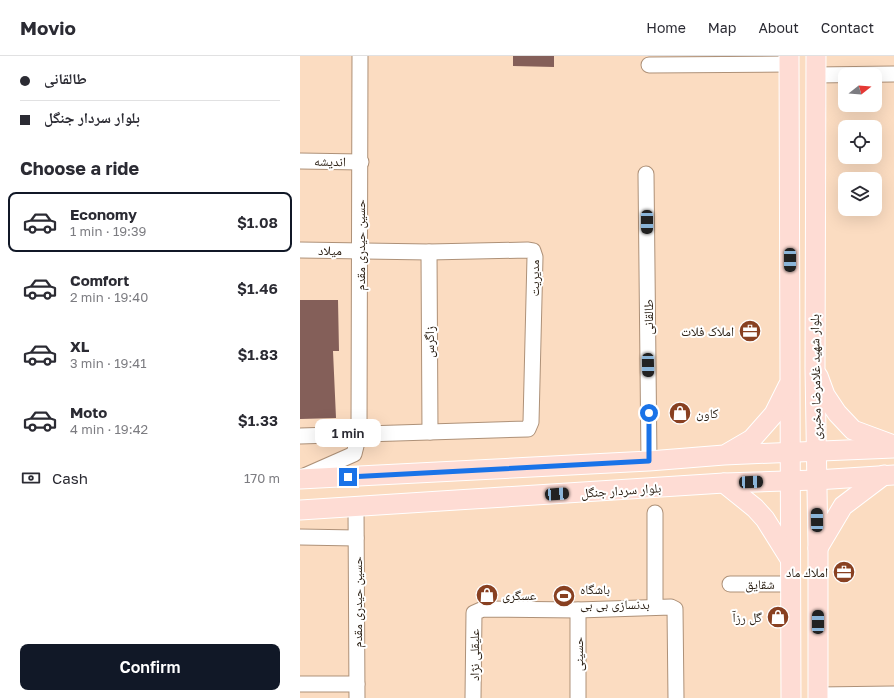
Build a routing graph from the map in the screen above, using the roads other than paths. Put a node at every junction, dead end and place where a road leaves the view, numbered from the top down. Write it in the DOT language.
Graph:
graph roads {
  1 [pos="360,56"];
  2 [pos="816,56"];
  3 [pos="789,60"];
  4 [pos="649,65"];
  5 [pos="894,74"];
  6 [pos="815,75"];
  7 [pos="300,161"];
  8 [pos="361,162"];
  9 [pos="646,174"];
  10 [pos="300,250"];
  11 [pos="360,250"];
  12 [pos="429,252"];
  13 [pos="815,369"];
  14 [pos="790,383"];
  15 [pos="430,432"];
  16 [pos="359,434"];
  17 [pos="300,436"];
  18 [pos="894,447"];
  19 [pos="816,451"];
  20 [pos="790,452"];
  21 [pos="724,455"];
  22 [pos="649,461"];
  23 [pos="300,478"];
  24 [pos="891,479"];
  25 [pos="816,480"];
  26 [pos="790,481"];
  27 [pos="724,483"];
  28 [pos="356,507"];
  29 [pos="300,510"];
  30 [pos="655,513"];
  31 [pos="300,537"];
  32 [pos="356,538"];
  33 [pos="818,548"];
  34 [pos="790,559"];
  35 [pos="730,584"];
  36 [pos="791,584"];
  37 [pos="655,607"];
  38 [pos="578,610"];
  39 [pos="300,684"];
  40 [pos="357,691"];
  41 [pos="894,694"];
  42 [pos="818,697"];
  43 [pos="473,698"];
  44 [pos="578,698"];
  45 [pos="676,698"];
  46 [pos="791,698"];
  1 -- 8 [label="street, حسین حیدری مقدم"];
  2 -- 6 [label="main road, بلوار شهید غلامرضا مخبری"];
  3 -- 4 [label="street"];
  3 -- 14 [label="main road, بلوار شهید غلامرضا مخبری"];
  5 -- 6 [label="street"];
  6 -- 13 [label="main road, بلوار شهید غلامرضا مخبری"];
  7 -- 8 [label="street, اندیشه"];
  8 -- 11 [label="street, حسین حیدری مقدم"];
  9 -- 22 [label="street, طالقانی"];
  10 -- 11 [label="street, میلاد"];
  11 -- 12 [label="street, مدیریت"];
  11 -- 16 [label="street, حسین حیدری مقدم"];
  12 -- 15 [label="street, زاگرس"];
  12 -- 15 [label="street, مدیریت"];
  13 -- 18 [label="main road"];
  13 -- 19 [label="main road, بلوار شهید غلامرضا مخبری"];
  14 -- 20 [label="main road, بلوار شهید غلامرضا مخبری"];
  14 -- 21 [label="main road"];
  15 -- 16 [label="street"];
  16 -- 17 [label="street"];
  16 -- 23 [label="street, حسین حیدری مقدم"];
  18 -- 19 [label="main road, بلوار سردار جنگل"];
  19 -- 20 [label="main road, بلوار سردار جنگل"];
  19 -- 25 [label="main road, بلوار شهید غلامرضا مخبری"];
  20 -- 21 [label="main road, بلوار سردار جنگل"];
  20 -- 26 [label="main road, بلوار شهید غلامرضا مخبری"];
  21 -- 22 [label="main road, بلوار سردار جنگل"];
  22 -- 23 [label="main road, بلوار سردار جنگل"];
  24 -- 25 [label="main road, بلوار سردار جنگل"];
  24 -- 33 [label="main road"];
  25 -- 26 [label="main road, بلوار سردار جنگل"];
  25 -- 33 [label="main road, بلوار شهید غلامرضا مخبری"];
  26 -- 27 [label="main road, بلوار سردار جنگل"];
  26 -- 34 [label="main road, بلوار شهید غلامرضا مخبری"];
  27 -- 28 [label="main road, بلوار سردار جنگل"];
  27 -- 34 [label="main road"];
  28 -- 29 [label="main road, بلوار سردار جنگل"];
  28 -- 32 [label="street, حسین حیدری مقدم"];
  30 -- 37 [label="street"];
  31 -- 32 [label="street"];
  32 -- 40 [label="street, حسین حیدری مقدم"];
  33 -- 42 [label="main road, بلوار شهید غلامرضا مخبری"];
  34 -- 36 [label="main road, بلوار شهید غلامرضا مخبری"];
  35 -- 36 [label="street, شقایق"];
  36 -- 46 [label="main road, بلوار شهید غلامرضا مخبری"];
  37 -- 38 [label="street"];
  37 -- 45 [label="street"];
  38 -- 43 [label="street, علیقلی نژاد"];
  38 -- 44 [label="street, حسینی"];
  39 -- 40 [label="street"];
  41 -- 42 [label="street"];
}
